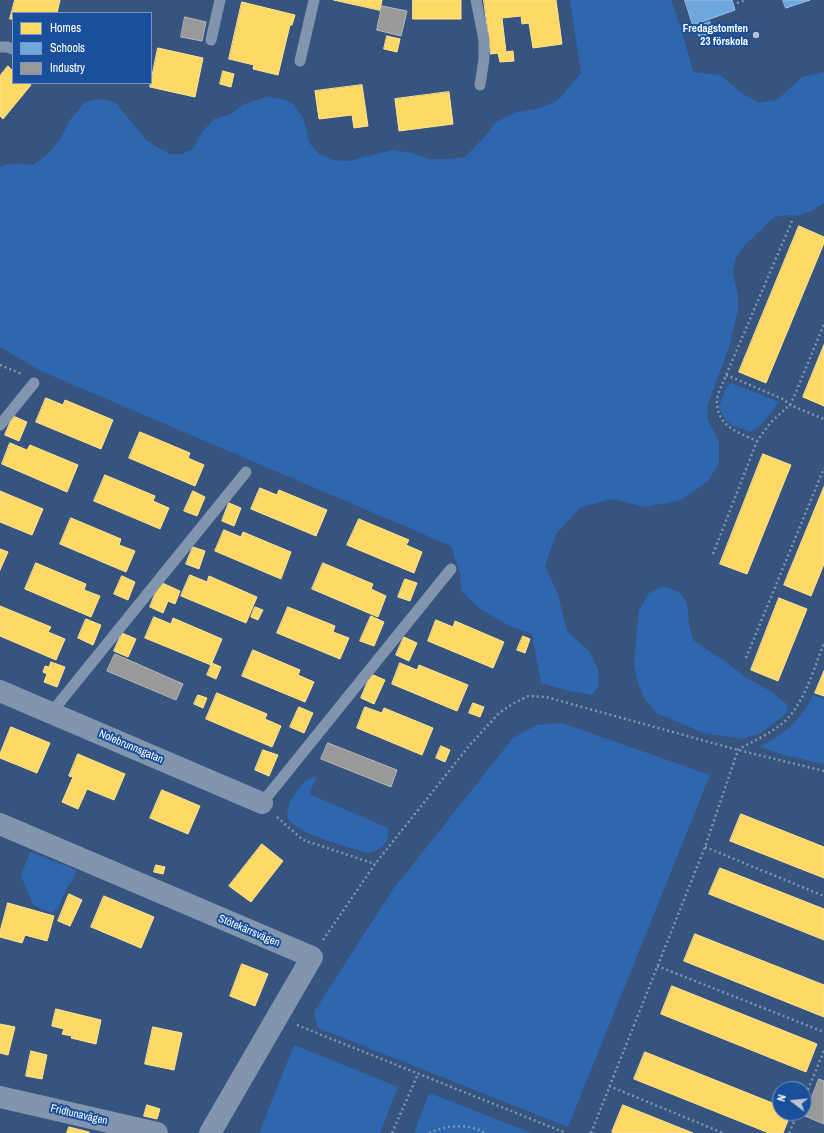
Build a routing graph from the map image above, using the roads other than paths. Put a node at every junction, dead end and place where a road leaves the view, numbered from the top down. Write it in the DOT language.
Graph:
graph roads {
  1 [pos="220,0"];
  2 [pos="314,0"];
  3 [pos="476,0"];
  4 [pos="211,40"];
  5 [pos="0,47"];
  6 [pos="12,49"];
  7 [pos="300,62"];
  8 [pos="480,85"];
  9 [pos="34,383"];
  10 [pos="0,425"];
  11 [pos="246,472"];
  12 [pos="451,570"];
  13 [pos="0,691"];
  14 [pos="51,713"];
  15 [pos="262,802"];
  16 [pos="0,824"];
  17 [pos="0,1097"];
  18 [pos="157,1133"];
  19 [pos="210,1133"];
  1 -- 4 [label="lane"];
  2 -- 7 [label="lane"];
  3 -- 8 [label="lane"];
  5 -- 6 [label="lane"];
  9 -- 10 [label="lane"];
  11 -- 14 [label="lane"];
  12 -- 15 [label="lane"];
  13 -- 14 [label="street, Nolebrunnsgatan"];
  14 -- 15 [label="street, Nolebrunnsgatan"];
  16 -- 19 [label="street, Stötekärrsvägen"];
  17 -- 18 [label="street, Fridtunavägen"];
}
